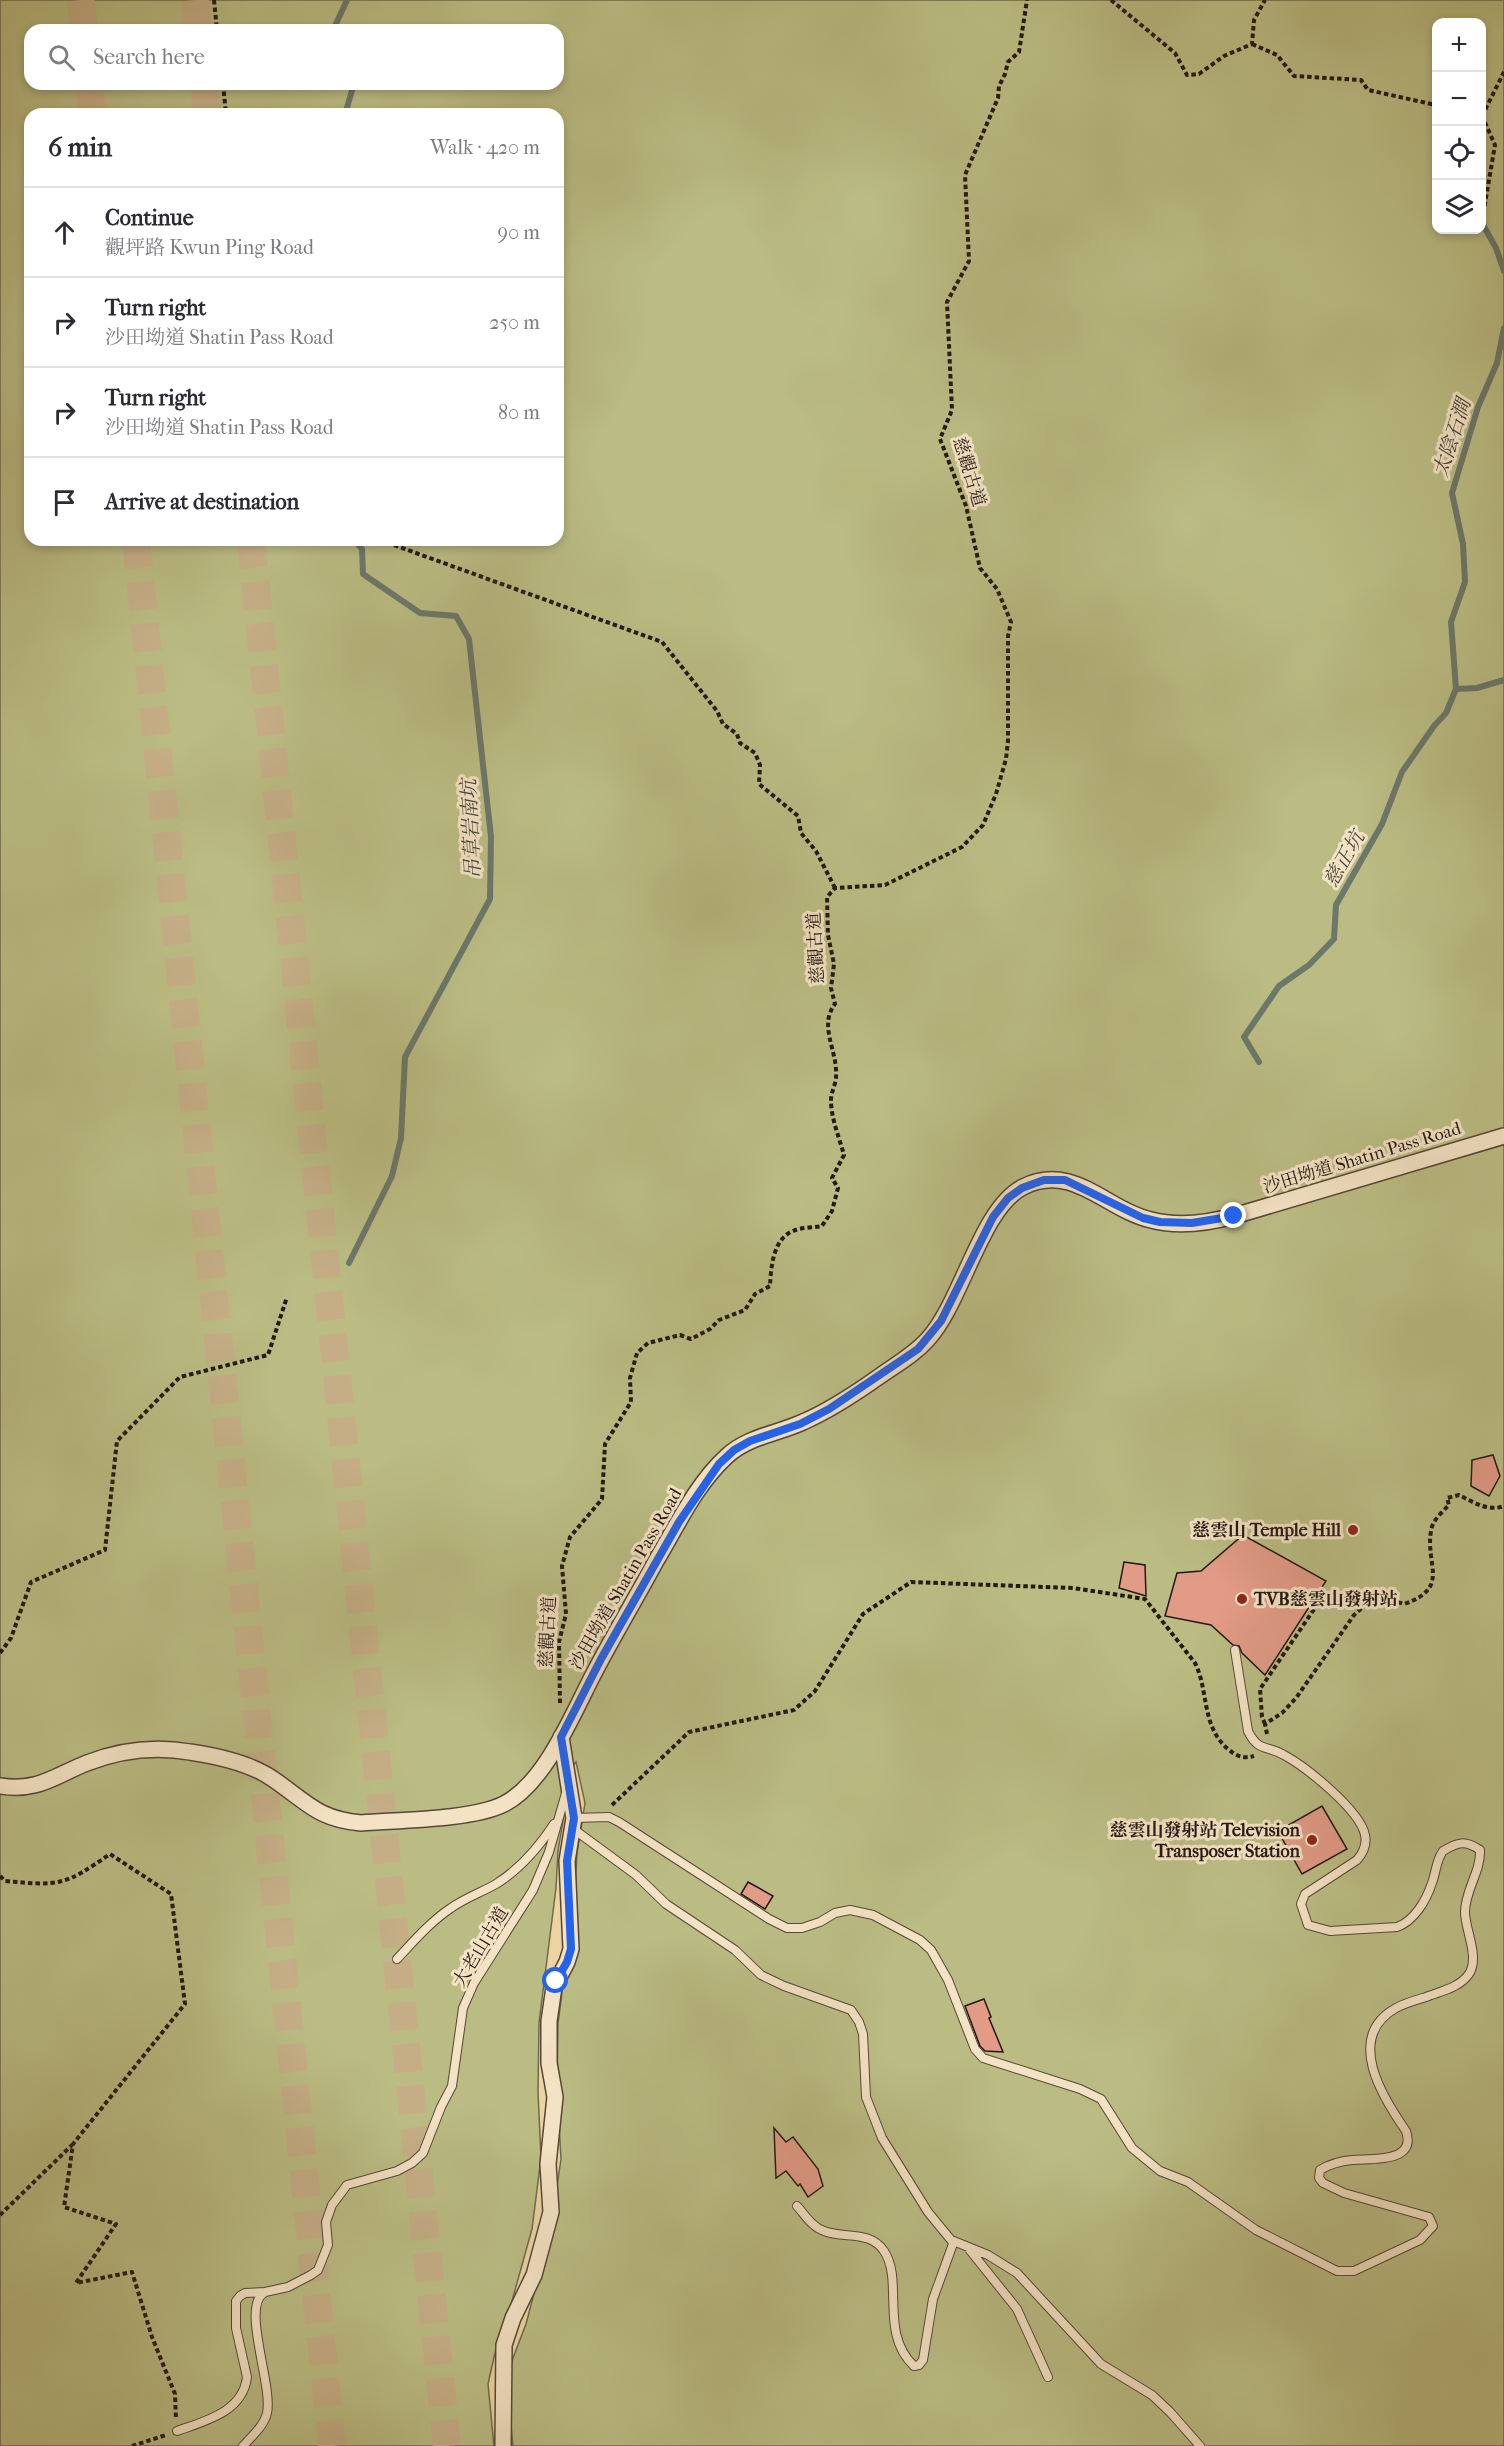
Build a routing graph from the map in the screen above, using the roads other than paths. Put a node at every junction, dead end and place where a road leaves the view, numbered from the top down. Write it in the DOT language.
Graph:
graph roads {
  1 [pos="1504,1136"];
  2 [pos="1235,1650"];
  3 [pos="561,1737"];
  4 [pos="0,1786"];
  5 [pos="568,1821"];
  6 [pos="397,1959"];
  7 [pos="797,2206"];
  8 [pos="954,2241"];
  9 [pos="968,2248"];
  10 [pos="265,2292"];
  11 [pos="1048,2377"];
  12 [pos="177,2432"];
  13 [pos="243,2446"];
  14 [pos="503,2446"];
  15 [pos="1200,2446"];
  1 -- 3 [label="street, 沙田坳道 Shatin Pass Road"];
  2 -- 5 [label="lane"];
  3 -- 4 [label="street, 沙田坳道 Shatin Pass Road"];
  3 -- 5 [label="street"];
  5 -- 6 [label="lane"];
  5 -- 8 [label="lane"];
  5 -- 10 [label="lane, 大老山古道"];
  5 -- 14 [label="street"];
  7 -- 8 [label="lane"];
  8 -- 9 [label="lane"];
  9 -- 11 [label="lane"];
  9 -- 15 [label="lane"];
  10 -- 12 [label="lane, 大老山古道"];
  10 -- 13 [label="lane"];
}
